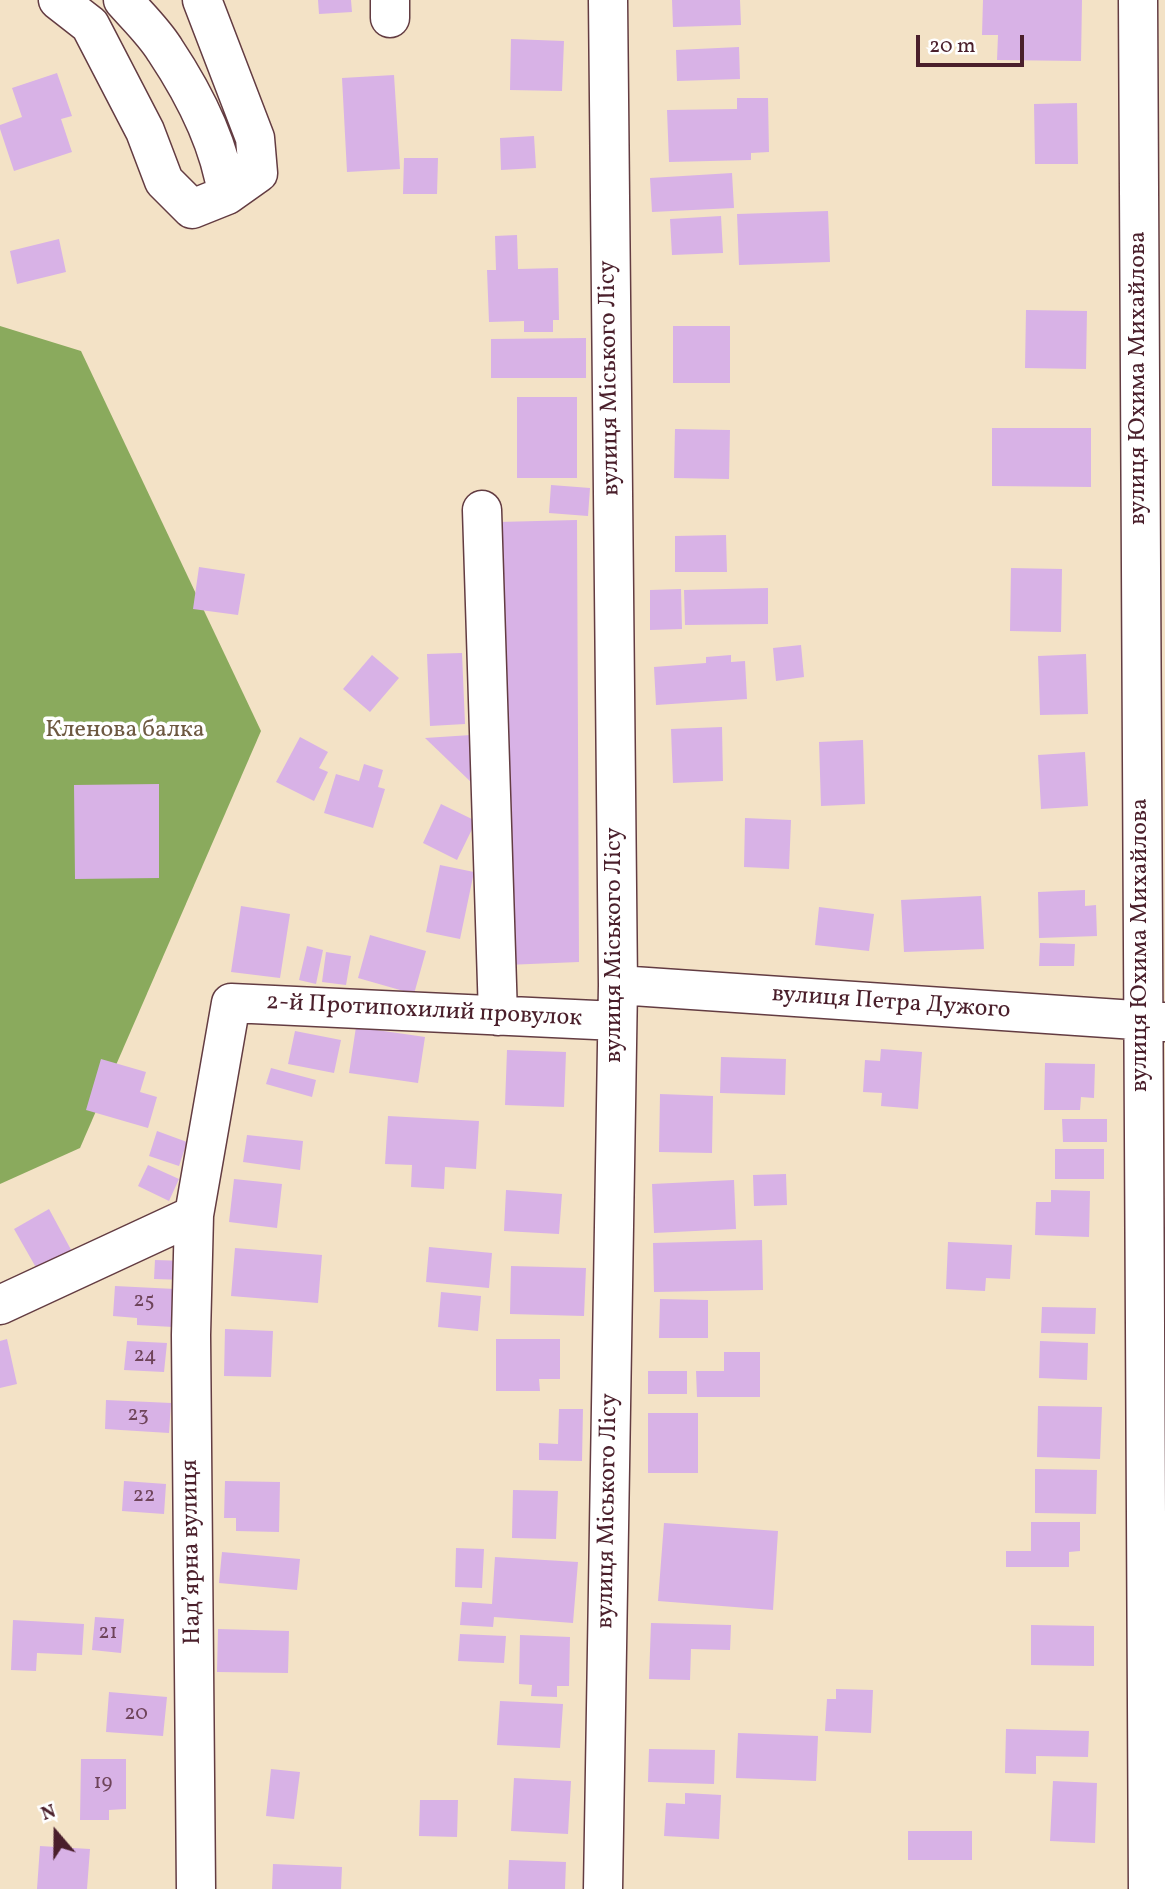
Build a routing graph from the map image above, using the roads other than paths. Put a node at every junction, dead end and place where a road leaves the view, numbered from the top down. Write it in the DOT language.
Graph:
graph roads {
  1 [pos="58,0"];
  2 [pos="123,0"];
  3 [pos="202,0"];
  4 [pos="608,0"];
  5 [pos="1138,0"];
  6 [pos="227,195"];
  7 [pos="482,510"];
  8 [pos="231,1003"];
  9 [pos="617,1003"];
  10 [pos="498,1016"];
  11 [pos="1154,1022"];
  12 [pos="194,1215"];
  13 [pos="0,1305"];
  14 [pos="196,1889"];
  15 [pos="603,1889"];
  16 [pos="1149,1889"];
  1 -- 6 [label="street"];
  2 -- 6 [label="street"];
  3 -- 6 [label="street"];
  4 -- 9 [label="street, вулиця Міського Лісу"];
  5 -- 11 [label="street, вулиця Юхима Михайлова"];
  7 -- 10 [label="street"];
  8 -- 10 [label="street, 2-й Протипохилий провулок"];
  8 -- 12 [label="street, Надʼярна вулиця"];
  9 -- 10 [label="street, 2-й Протипохилий провулок"];
  9 -- 11 [label="street, вулиця Петра Дужого"];
  9 -- 15 [label="street, вулиця Міського Лісу"];
  11 -- 16 [label="street, вулиця Юхима Михайлова"];
  12 -- 13 [label="street"];
  12 -- 14 [label="street, Надʼярна вулиця"];
}
